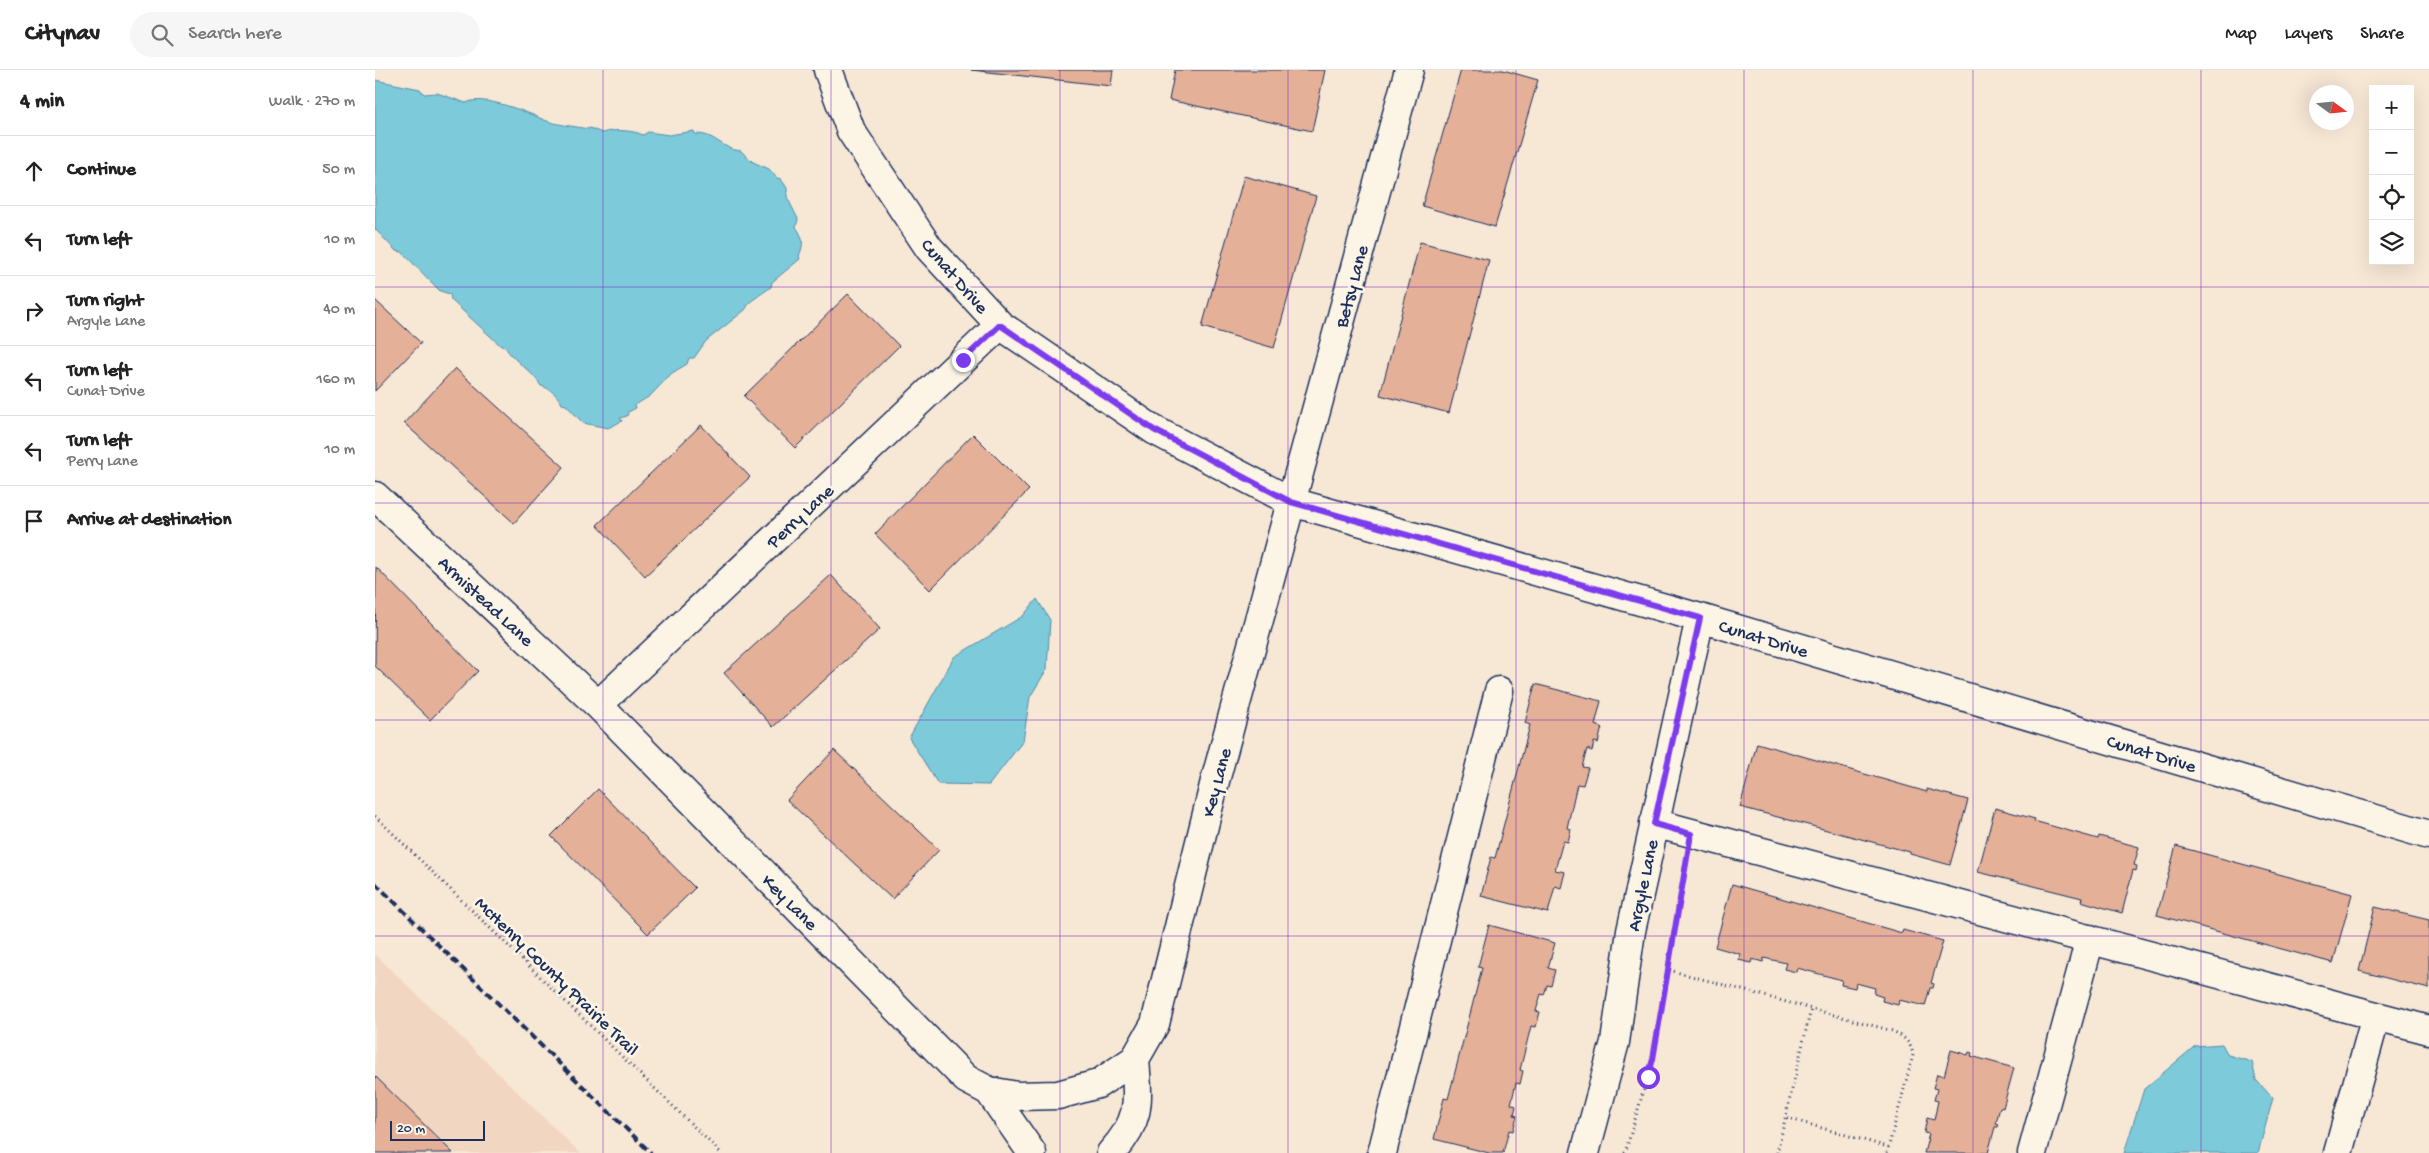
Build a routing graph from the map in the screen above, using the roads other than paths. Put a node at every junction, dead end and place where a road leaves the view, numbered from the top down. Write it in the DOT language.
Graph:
graph roads {
  1 [pos="828,70"];
  2 [pos="1409,70"];
  3 [pos="1000,325"];
  4 [pos="375,496"];
  5 [pos="1291,502"];
  6 [pos="1700,618"];
  7 [pos="1499,692"];
  8 [pos="598,705"];
  9 [pos="1654,824"];
  10 [pos="2429,835"];
  11 [pos="2090,939"];
  12 [pos="2377,1016"];
  13 [pos="2429,1030"];
  14 [pos="1135,1059"];
  15 [pos="989,1091"];
  16 [pos="1032,1153"];
  17 [pos="1111,1153"];
  18 [pos="1382,1153"];
  19 [pos="1585,1153"];
  20 [pos="2032,1153"];
  21 [pos="2338,1153"];
  1 -- 3 [label="street, Cunat Drive"];
  2 -- 5 [label="street, Betsy Lane"];
  3 -- 5 [label="street, Cunat Drive"];
  3 -- 8 [label="street, Perry Lane"];
  4 -- 8 [label="street, Armistead Lane"];
  5 -- 6 [label="street, Cunat Drive"];
  5 -- 14 [label="street, Key Lane"];
  6 -- 9 [label="street, Argyle Lane"];
  6 -- 10 [label="street, Cunat Drive"];
  7 -- 18 [label="street"];
  8 -- 15 [label="street, Key Lane"];
  9 -- 11 [label="street"];
  9 -- 19 [label="street, Argyle Lane"];
  11 -- 12 [label="street"];
  11 -- 20 [label="street"];
  12 -- 13 [label="street"];
  12 -- 21 [label="street"];
  14 -- 15 [label="street, Key Lane"];
  14 -- 17 [label="street"];
  15 -- 16 [label="street, Key Lane"];
}
